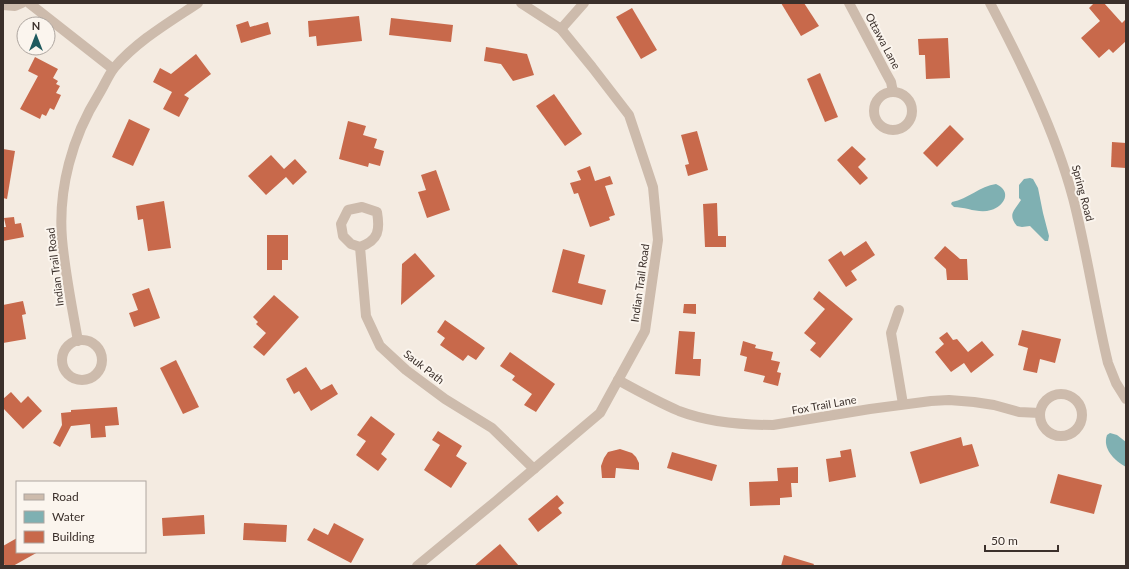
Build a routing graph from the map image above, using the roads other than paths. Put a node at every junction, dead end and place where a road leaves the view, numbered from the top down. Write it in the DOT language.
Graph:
graph roads {
  1 [pos="22,3"];
  2 [pos="29,3"];
  3 [pos="198,3"];
  4 [pos="521,3"];
  5 [pos="584,3"];
  6 [pos="849,3"];
  7 [pos="990,3"];
  8 [pos="3,5"];
  9 [pos="561,29"];
  10 [pos="113,69"];
  11 [pos="893,92"];
  12 [pos="360,247"];
  13 [pos="899,310"];
  14 [pos="78,341"];
  15 [pos="618,380"];
  16 [pos="1126,399"];
  17 [pos="903,404"];
  18 [pos="1040,414"];
  19 [pos="534,469"];
  20 [pos="417,566"];
  1 -- 8 [label="street"];
  2 -- 10 [label="street"];
  3 -- 10 [label="street, Indian Trail Road"];
  4 -- 9 [label="street, Indian Trail Road"];
  5 -- 9 [label="street"];
  6 -- 11 [label="street, Ottawa Lane"];
  7 -- 16 [label="street, Spring Road"];
  9 -- 15 [label="street, Indian Trail Road"];
  10 -- 14 [label="street, Indian Trail Road"];
  12 -- 19 [label="street, Sauk Path"];
  13 -- 17 [label="street"];
  15 -- 17 [label="street, Fox Trail Lane"];
  15 -- 19 [label="street, Indian Trail Road"];
  17 -- 18 [label="street, Fox Trail Lane"];
  18 -- 18 [label="street"];
  19 -- 20 [label="street, Indian Trail Road"];
}
